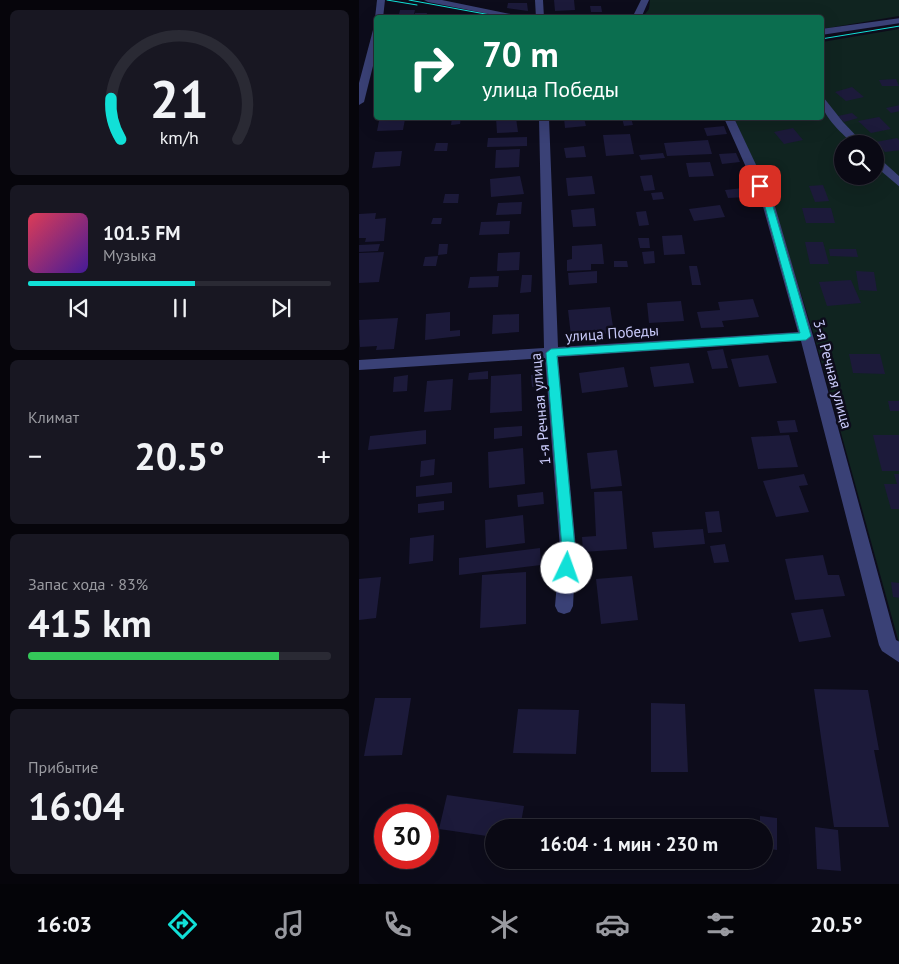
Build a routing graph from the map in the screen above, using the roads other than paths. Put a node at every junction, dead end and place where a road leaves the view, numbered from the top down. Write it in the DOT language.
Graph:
graph roads {
  1 [pos="381,0"];
  2 [pos="429,0"];
  3 [pos="539,0"];
  4 [pos="645,0"];
  5 [pos="379,15"];
  6 [pos="509,15"];
  7 [pos="540,15"];
  8 [pos="638,15"];
  9 [pos="899,20"];
  10 [pos="824,32"];
  11 [pos="374,42"];
  12 [pos="359,102"];
  13 [pos="824,104"];
  14 [pos="544,120"];
  15 [pos="730,120"];
  16 [pos="850,135"];
  17 [pos="884,169"];
  18 [pos="899,184"];
  19 [pos="806,336"];
  20 [pos="551,353"];
  21 [pos="359,365"];
  22 [pos="563,606"];
  23 [pos="893,650"];
  1 -- 5 [label="street"];
  2 -- 6 [label="street"];
  3 -- 7 [label="street"];
  4 -- 8 [label="street"];
  9 -- 10 [label="street"];
  11 -- 12 [label="street"];
  13 -- 16 [label="street"];
  14 -- 20 [label="street, 1-я Речная улица"];
  15 -- 19 [label="street, 3-я Речная улица"];
  17 -- 18 [label="street"];
  19 -- 20 [label="street, улица Победы"];
  19 -- 23 [label="street, 3-я Речная улица"];
  20 -- 21 [label="street, улица Победы"];
  20 -- 22 [label="street, 1-я Речная улица"];
}
